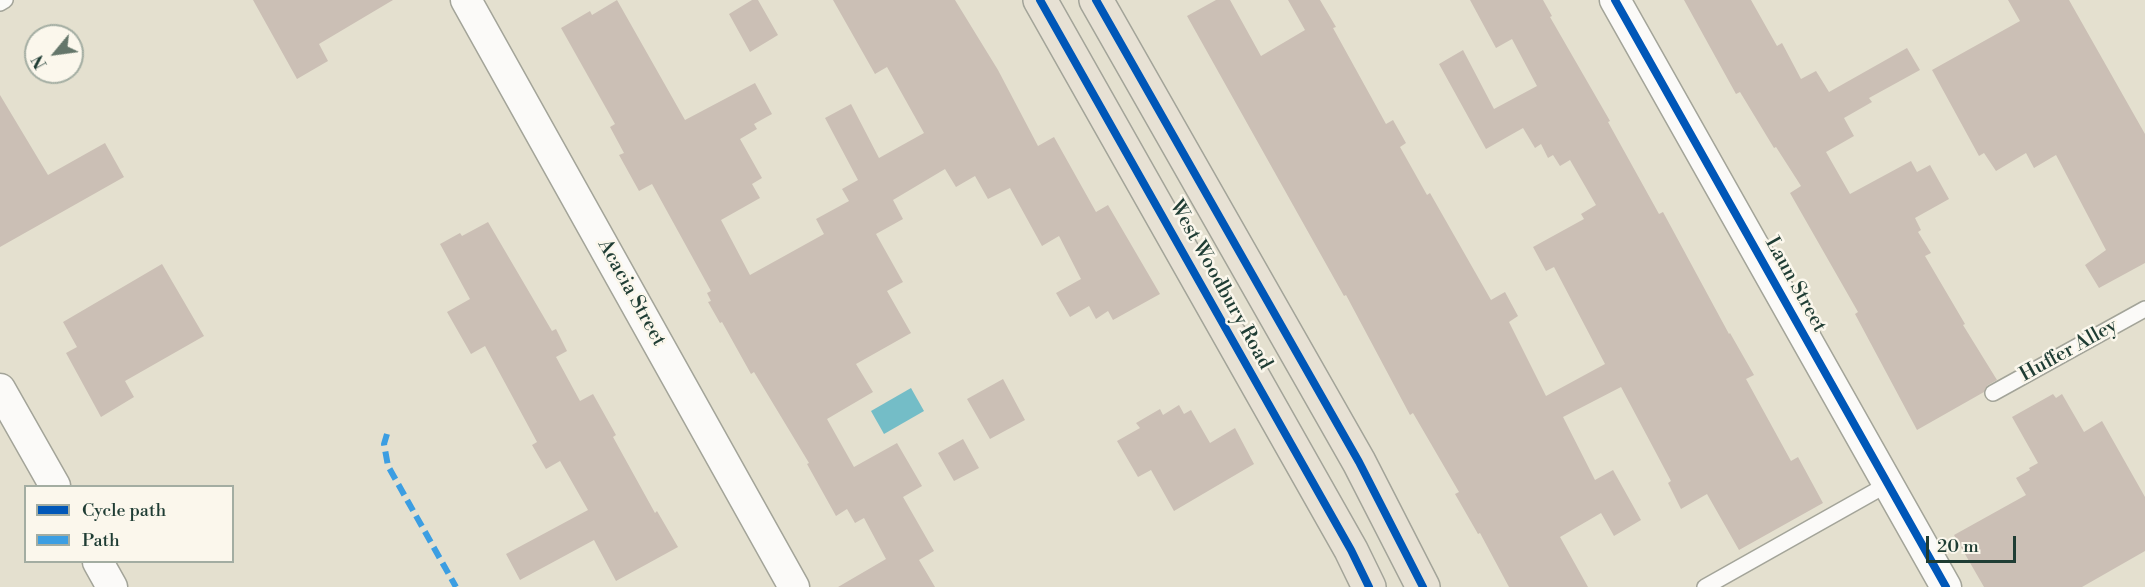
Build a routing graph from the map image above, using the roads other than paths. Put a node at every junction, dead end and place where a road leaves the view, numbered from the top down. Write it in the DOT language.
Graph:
graph roads {
  1 [pos="5,0"];
  2 [pos="466,0"];
  3 [pos="1040,0"];
  4 [pos="1096,0"];
  5 [pos="1615,0"];
  6 [pos="0,3"];
  7 [pos="2145,309"];
  8 [pos="1993,393"];
  9 [pos="4,403"];
  10 [pos="1888,484"];
  11 [pos="54,485"];
  12 [pos="99,563"];
  13 [pos="112,587"];
  14 [pos="794,587"];
  15 [pos="1370,587"];
  16 [pos="1423,587"];
  17 [pos="1705,587"];
  18 [pos="1946,587"];
  1 -- 6 [label="lane"];
  2 -- 14 [label="street, Acacia Street"];
  3 -- 15 [label="main road, West Woodbury Road"];
  4 -- 16 [label="main road, West Woodbury Road"];
  5 -- 10 [label="street, Laun Street"];
  7 -- 8 [label="lane, Huffer Alley"];
  9 -- 11 [label="street"];
  10 -- 17 [label="lane"];
  10 -- 18 [label="street, Laun Street"];
  12 -- 13 [label="street"];
}
